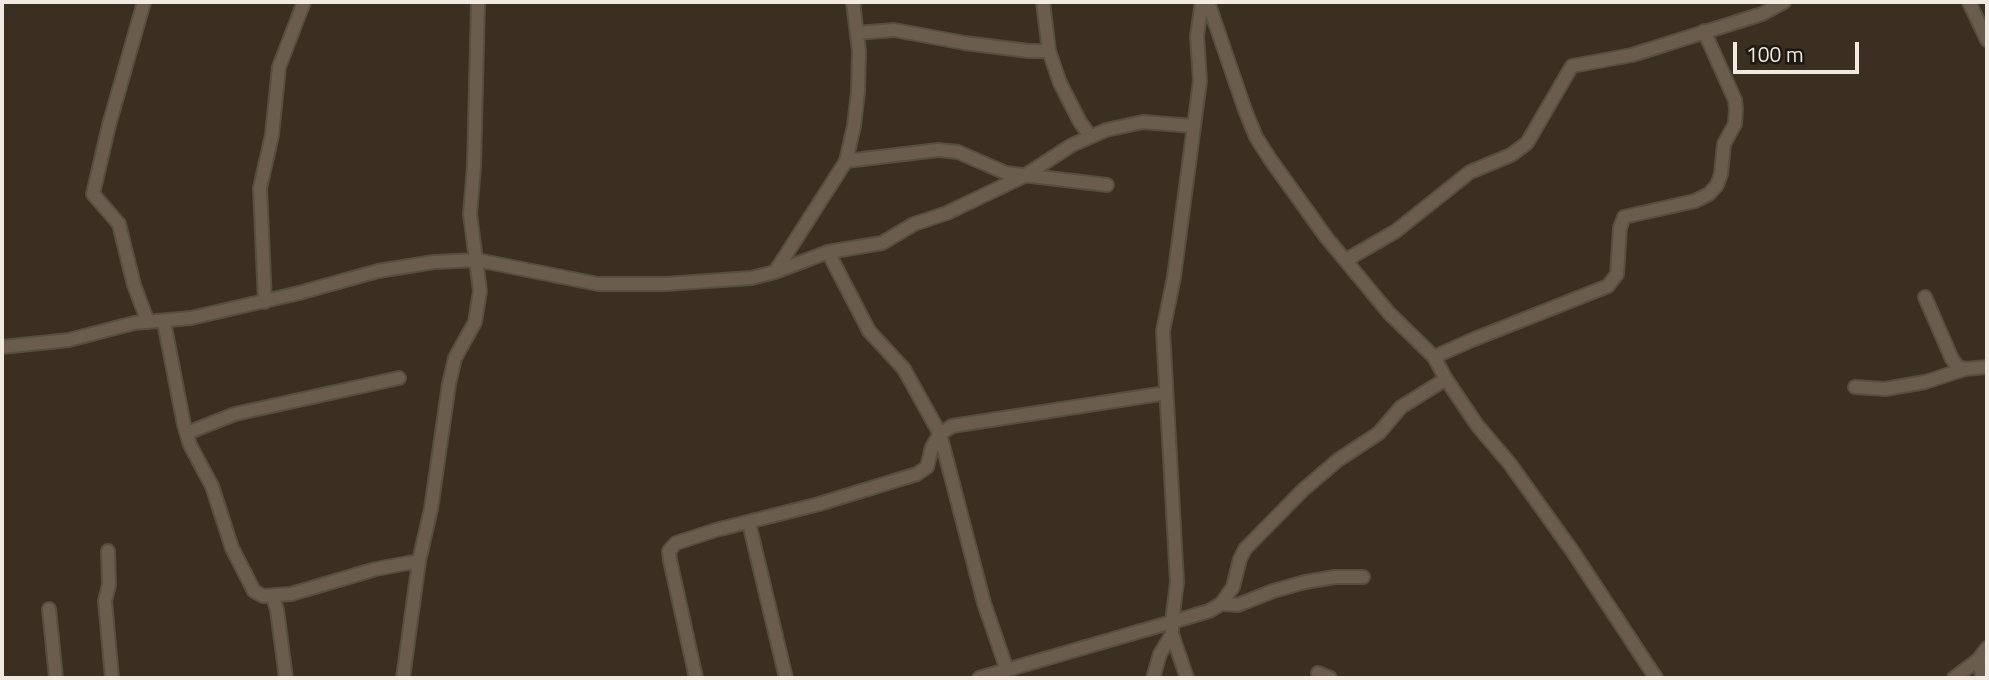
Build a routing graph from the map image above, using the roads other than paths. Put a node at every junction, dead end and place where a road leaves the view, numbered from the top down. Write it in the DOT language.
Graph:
graph roads {
  1 [pos="144,2"];
  2 [pos="304,2"];
  3 [pos="478,2"];
  4 [pos="853,2"];
  5 [pos="1043,2"];
  6 [pos="1202,2"];
  7 [pos="1208,2"];
  8 [pos="1784,2"];
  9 [pos="1969,2"];
  10 [pos="1704,31"];
  11 [pos="857,33"];
  12 [pos="1987,40"];
  13 [pos="1049,51"];
  14 [pos="1193,127"];
  15 [pos="1090,136"];
  16 [pos="846,162"];
  17 [pos="1024,176"];
  18 [pos="1107,185"];
  19 [pos="828,252"];
  20 [pos="477,260"];
  21 [pos="1346,260"];
  22 [pos="775,272"];
  23 [pos="1925,297"];
  24 [pos="265,302"];
  25 [pos="148,322"];
  26 [pos="164,322"];
  27 [pos="2,347"];
  28 [pos="1434,357"];
  29 [pos="1987,367"];
  30 [pos="1965,369"];
  31 [pos="399,378"];
  32 [pos="1446,379"];
  33 [pos="1855,387"];
  34 [pos="1166,393"];
  35 [pos="187,433"];
  36 [pos="940,434"];
  37 [pos="748,523"];
  38 [pos="108,551"];
  39 [pos="419,561"];
  40 [pos="1363,577"];
  41 [pos="273,597"];
  42 [pos="1221,604"];
  43 [pos="49,609"];
  44 [pos="1172,628"];
  45 [pos="1987,648"];
  46 [pos="1978,660"];
  47 [pos="1007,670"];
  48 [pos="56,678"];
  49 [pos="112,678"];
  50 [pos="286,678"];
  51 [pos="403,678"];
  52 [pos="696,678"];
  53 [pos="786,678"];
  54 [pos="979,678"];
  55 [pos="1153,678"];
  56 [pos="1187,678"];
  57 [pos="1656,678"];
  58 [pos="1954,678"];
  59 [pos="1983,678"];
  1 -- 25 [label="street"];
  2 -- 24 [label="street"];
  3 -- 20 [label="street"];
  4 -- 11 [label="street"];
  5 -- 13 [label="street"];
  6 -- 14 [label="street"];
  7 -- 21 [label="street"];
  8 -- 10 [label="street"];
  9 -- 12 [label="street"];
  10 -- 21 [label="street"];
  10 -- 28 [label="street"];
  11 -- 13 [label="street"];
  11 -- 16 [label="street"];
  13 -- 15 [label="street"];
  14 -- 15 [label="street"];
  14 -- 34 [label="street"];
  15 -- 17 [label="street"];
  16 -- 17 [label="street"];
  16 -- 22 [label="street"];
  17 -- 18 [label="street"];
  17 -- 19 [label="street"];
  19 -- 22 [label="street"];
  19 -- 36 [label="street"];
  20 -- 22 [label="street"];
  20 -- 24 [label="street"];
  20 -- 39 [label="street"];
  21 -- 28 [label="street"];
  23 -- 30 [label="street"];
  24 -- 26 [label="street"];
  25 -- 26 [label="street"];
  25 -- 27 [label="street"];
  26 -- 35 [label="street"];
  28 -- 32 [label="street"];
  29 -- 30 [label="street"];
  30 -- 33 [label="street"];
  31 -- 35 [label="street"];
  32 -- 42 [label="street"];
  32 -- 57 [label="street"];
  34 -- 36 [label="street"];
  34 -- 44 [label="street"];
  35 -- 41 [label="street"];
  36 -- 37 [label="street"];
  36 -- 47 [label="street"];
  37 -- 52 [label="street"];
  37 -- 53 [label="street"];
  38 -- 49 [label="street"];
  39 -- 41 [label="street"];
  39 -- 51 [label="street"];
  40 -- 42 [label="street"];
  41 -- 50 [label="street"];
  42 -- 44 [label="street"];
  43 -- 48 [label="street"];
  44 -- 47 [label="street"];
  44 -- 55 [label="street"];
  44 -- 56 [label="street"];
  45 -- 46 [label="street"];
  46 -- 58 [label="street"];
  46 -- 59 [label="street"];
  47 -- 54 [label="street"];
}
